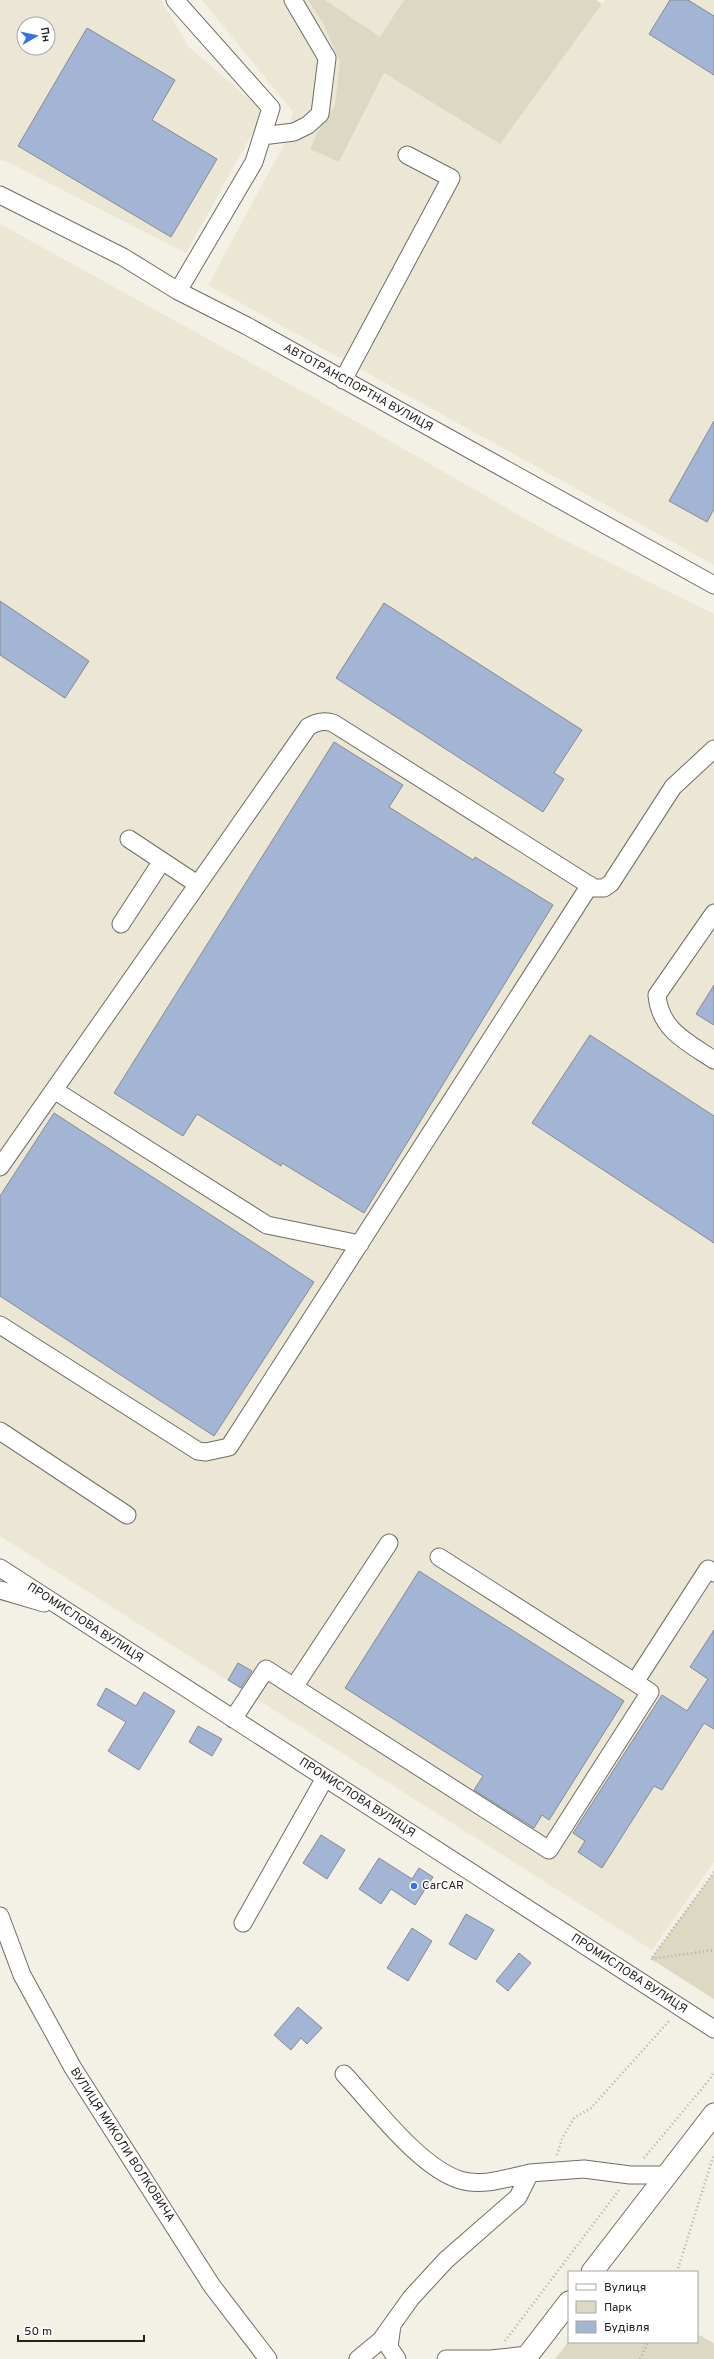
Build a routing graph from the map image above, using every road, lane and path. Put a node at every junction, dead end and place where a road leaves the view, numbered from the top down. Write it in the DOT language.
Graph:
graph roads {
  1 [pos="175,0"];
  2 [pos="293,0"];
  3 [pos="262,136"];
  4 [pos="407,154"];
  5 [pos="0,195"];
  6 [pos="178,291"];
  7 [pos="343,380"];
  8 [pos="714,585"];
  9 [pos="714,749"];
  10 [pos="129,839"];
  11 [pos="162,861"];
  12 [pos="197,884"];
  13 [pos="590,885"];
  14 [pos="714,912"];
  15 [pos="121,924"];
  16 [pos="714,1060"];
  17 [pos="54,1090"];
  18 [pos="0,1167"];
  19 [pos="360,1244"];
  20 [pos="0,1325"];
  21 [pos="0,1431"];
  22 [pos="127,1515"];
  23 [pos="389,1543"];
  24 [pos="439,1557"];
  25 [pos="0,1568"];
  26 [pos="714,1573"];
  27 [pos="0,1590"];
  28 [pos="64,1609"];
  29 [pos="635,1682"];
  30 [pos="294,1687"];
  31 [pos="233,1719"];
  32 [pos="325,1778"];
  33 [pos="714,1872"];
  34 [pos="0,1916"];
  35 [pos="243,1923"];
  36 [pos="714,1950"];
  37 [pos="680,2007"];
  38 [pos="714,2029"];
  39 [pos="714,2071"];
  40 [pos="344,2074"];
  41 [pos="714,2114"];
  42 [pos="714,2154"];
  43 [pos="555,2170"];
  44 [pos="530,2173"];
  45 [pos="630,2175"];
  46 [pos="667,2175"];
  47 [pos="593,2271"];
  48 [pos="677,2271"];
  49 [pos="568,2303"];
  50 [pos="392,2325"];
  51 [pos="648,2343"];
  52 [pos="527,2357"];
  53 [pos="268,2359"];
  54 [pos="358,2359"];
  55 [pos="397,2359"];
  56 [pos="446,2359"];
  57 [pos="491,2359"];
  58 [pos="640,2359"];
  1 -- 3 [label="street"];
  2 -- 3 [label="street"];
  3 -- 6 [label="street"];
  4 -- 7 [label="street"];
  5 -- 6 [label="street, АВТОТРАНСПОРТНА ВУЛИЦЯ"];
  6 -- 7 [label="street, АВТОТРАНСПОРТНА ВУЛИЦЯ"];
  7 -- 8 [label="street, АВТОТРАНСПОРТНА ВУЛИЦЯ"];
  9 -- 13 [label="street"];
  10 -- 11 [label="street"];
  11 -- 12 [label="street"];
  11 -- 15 [label="street"];
  12 -- 13 [label="street"];
  12 -- 17 [label="street"];
  13 -- 19 [label="street"];
  14 -- 16 [label="street"];
  17 -- 18 [label="street"];
  17 -- 19 [label="street"];
  19 -- 20 [label="street"];
  21 -- 22 [label="street"];
  23 -- 30 [label="street"];
  24 -- 29 [label="street"];
  25 -- 28 [label="street, ПРОМИСЛОВА ВУЛИЦЯ"];
  26 -- 29 [label="street"];
  27 -- 28 [label="street"];
  28 -- 31 [label="street, ПРОМИСЛОВА ВУЛИЦЯ"];
  29 -- 30 [label="street"];
  30 -- 31 [label="street"];
  31 -- 32 [label="street, ПРОМИСЛОВА ВУЛИЦЯ"];
  32 -- 35 [label="street"];
  32 -- 37 [label="street, ПРОМИСЛОВА ВУЛИЦЯ"];
  33 -- 36 [label="path"];
  34 -- 53 [label="street, ВУЛИЦЯ МИКОЛИ ВОЛКОВИЧА"];
  37 -- 38 [label="street, ПРОМИСЛОВА ВУЛИЦЯ"];
  37 -- 43 [label="path"];
  39 -- 45 [label="path"];
  40 -- 44 [label="street"];
  41 -- 46 [label="main road"];
  42 -- 48 [label="path"];
  43 -- 44 [label="street"];
  43 -- 45 [label="street"];
  44 -- 50 [label="street"];
  45 -- 46 [label="street"];
  45 -- 57 [label="path"];
  46 -- 47 [label="main road"];
  49 -- 52 [label="main road"];
  50 -- 54 [label="street"];
  50 -- 55 [label="street"];
  51 -- 58 [label="path"];
  52 -- 57 [label="street"];
  56 -- 57 [label="street"];
}
